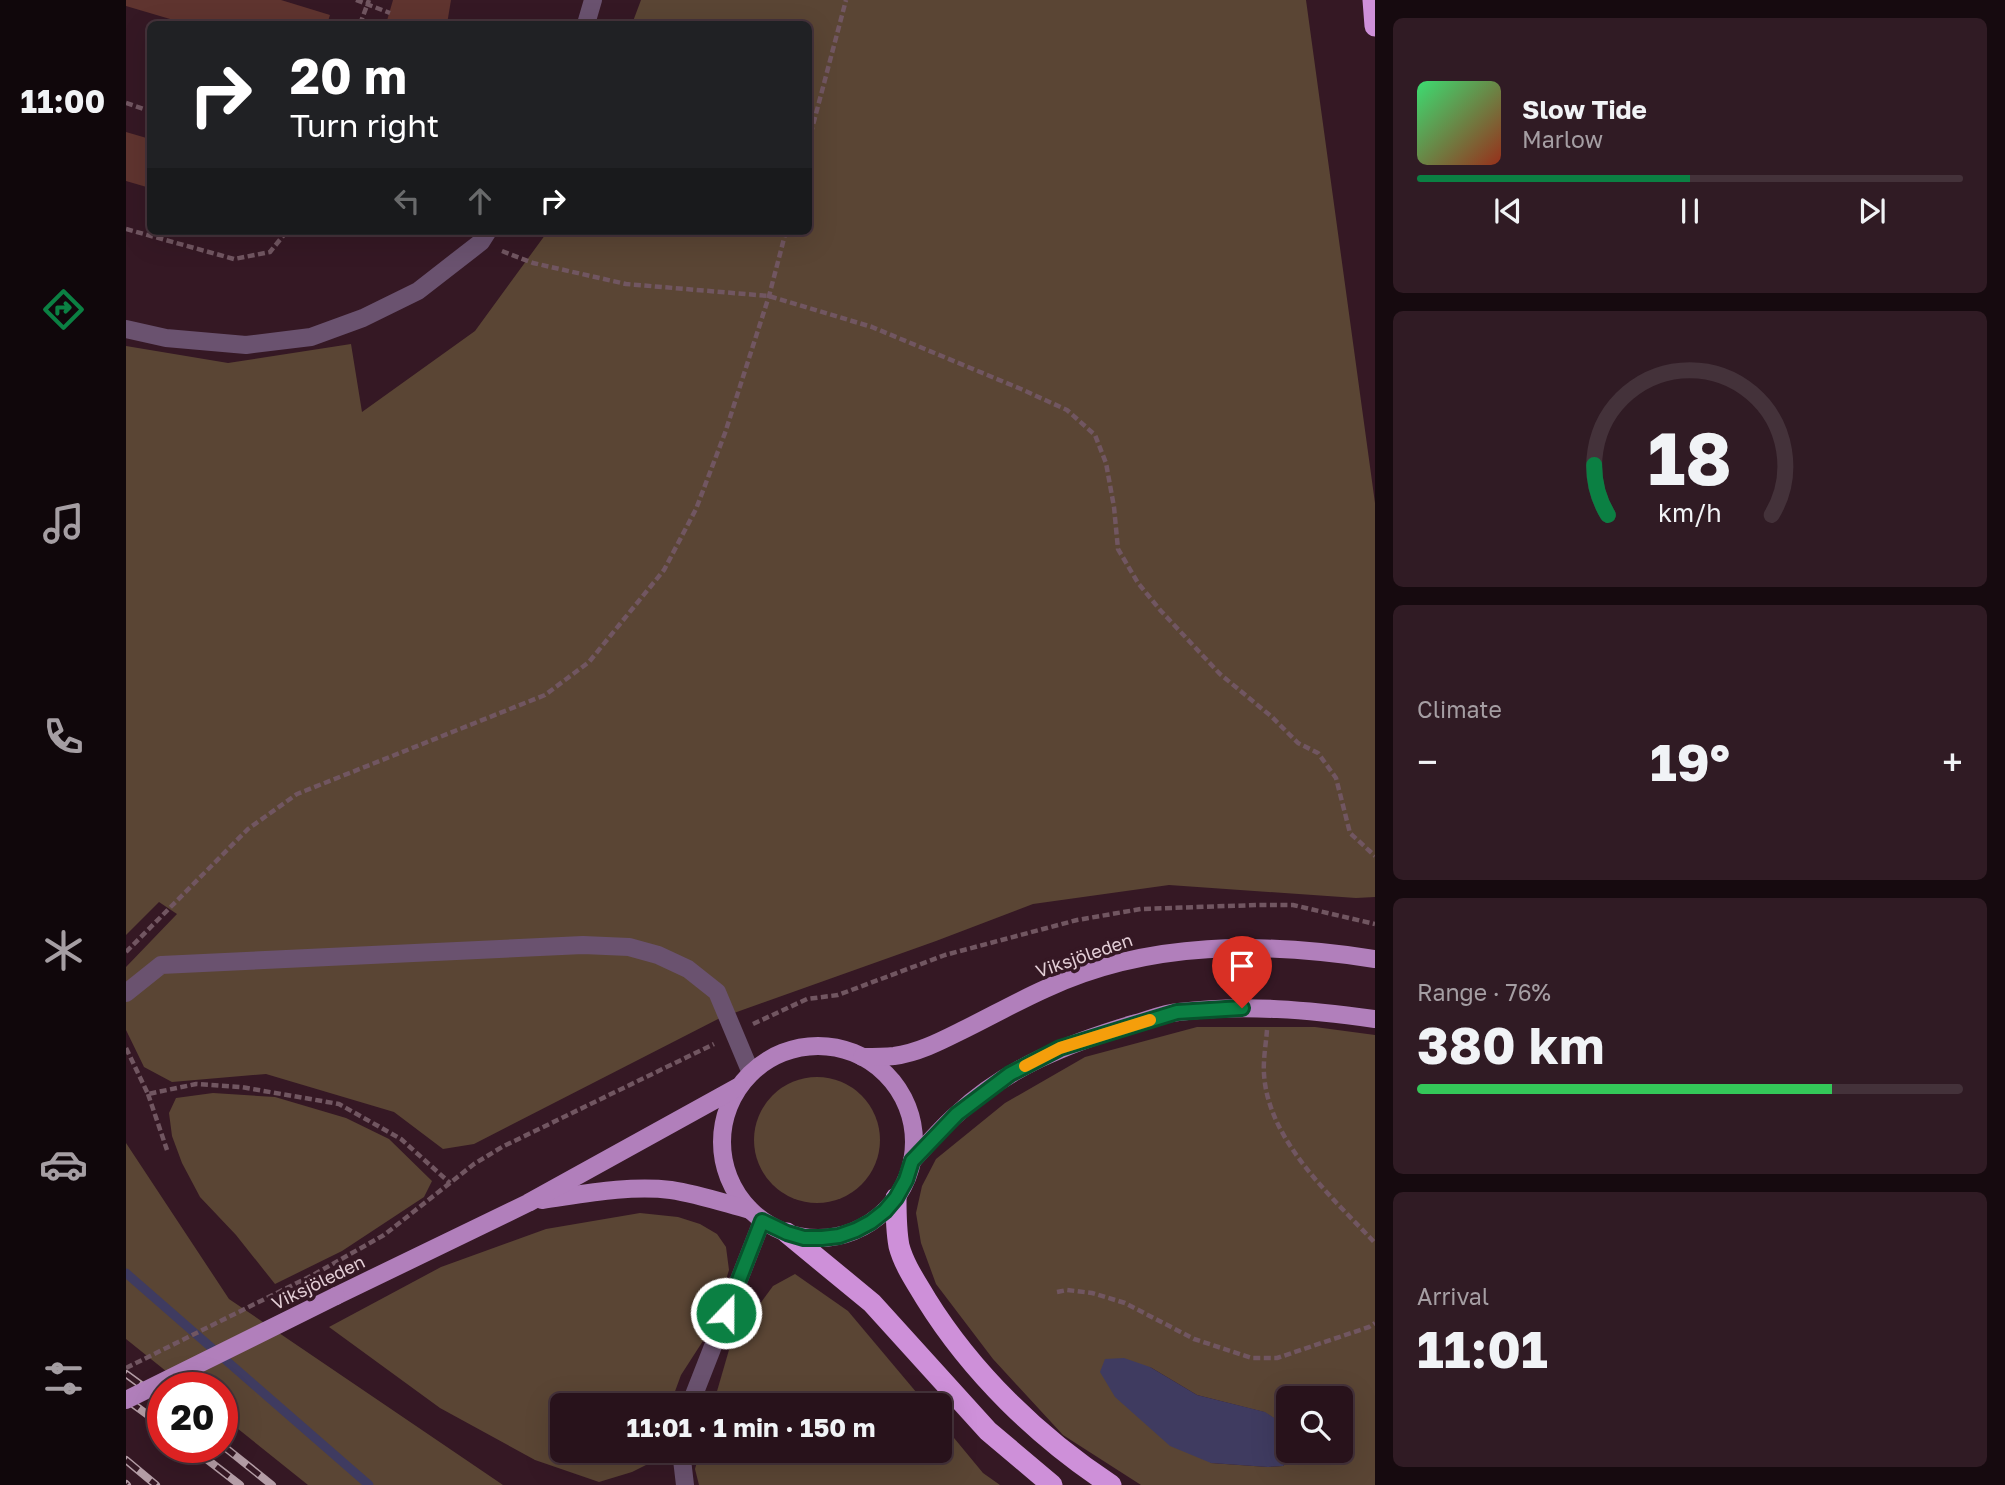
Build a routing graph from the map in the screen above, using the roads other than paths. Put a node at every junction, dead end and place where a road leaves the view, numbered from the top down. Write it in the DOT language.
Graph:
graph roads {
  1 [pos="593,0"];
  2 [pos="1373,0"];
  3 [pos="587,21"];
  4 [pos="1375,26"];
  5 [pos="485,237"];
  6 [pos="126,329"];
  7 [pos="1375,959"];
  8 [pos="126,993"];
  9 [pos="1375,1019"];
  10 [pos="862,1057"];
  11 [pos="751,1073"];
  12 [pos="738,1087"];
  13 [pos="912,1161"];
  14 [pos="896,1198"];
  15 [pos="528,1203"];
  16 [pos="756,1216"];
  17 [pos="787,1233"];
  18 [pos="694,1393"];
  19 [pos="126,1400"];
  20 [pos="682,1463"];
  21 [pos="685,1485"];
  22 [pos="1052,1485"];
  23 [pos="1111,1485"];
  1 -- 3 [label="street"];
  2 -- 4 [label="highway"];
  5 -- 6 [label="street"];
  7 -- 10 [label="main road, Viksjöleden"];
  8 -- 11 [label="street"];
  9 -- 13 [label="main road"];
  10 -- 11 [label="main road"];
  10 -- 13 [label="main road"];
  11 -- 12 [label="main road"];
  12 -- 15 [label="main road, Viksjöleden"];
  12 -- 16 [label="main road"];
  13 -- 14 [label="main road"];
  14 -- 17 [label="main road"];
  14 -- 23 [label="highway"];
  15 -- 16 [label="main road, Viksjöleden"];
  15 -- 19 [label="main road, Viksjöleden, bridge"];
  16 -- 17 [label="main road"];
  16 -- 18 [label="street"];
  17 -- 22 [label="highway"];
  20 -- 21 [label="street"];
}
